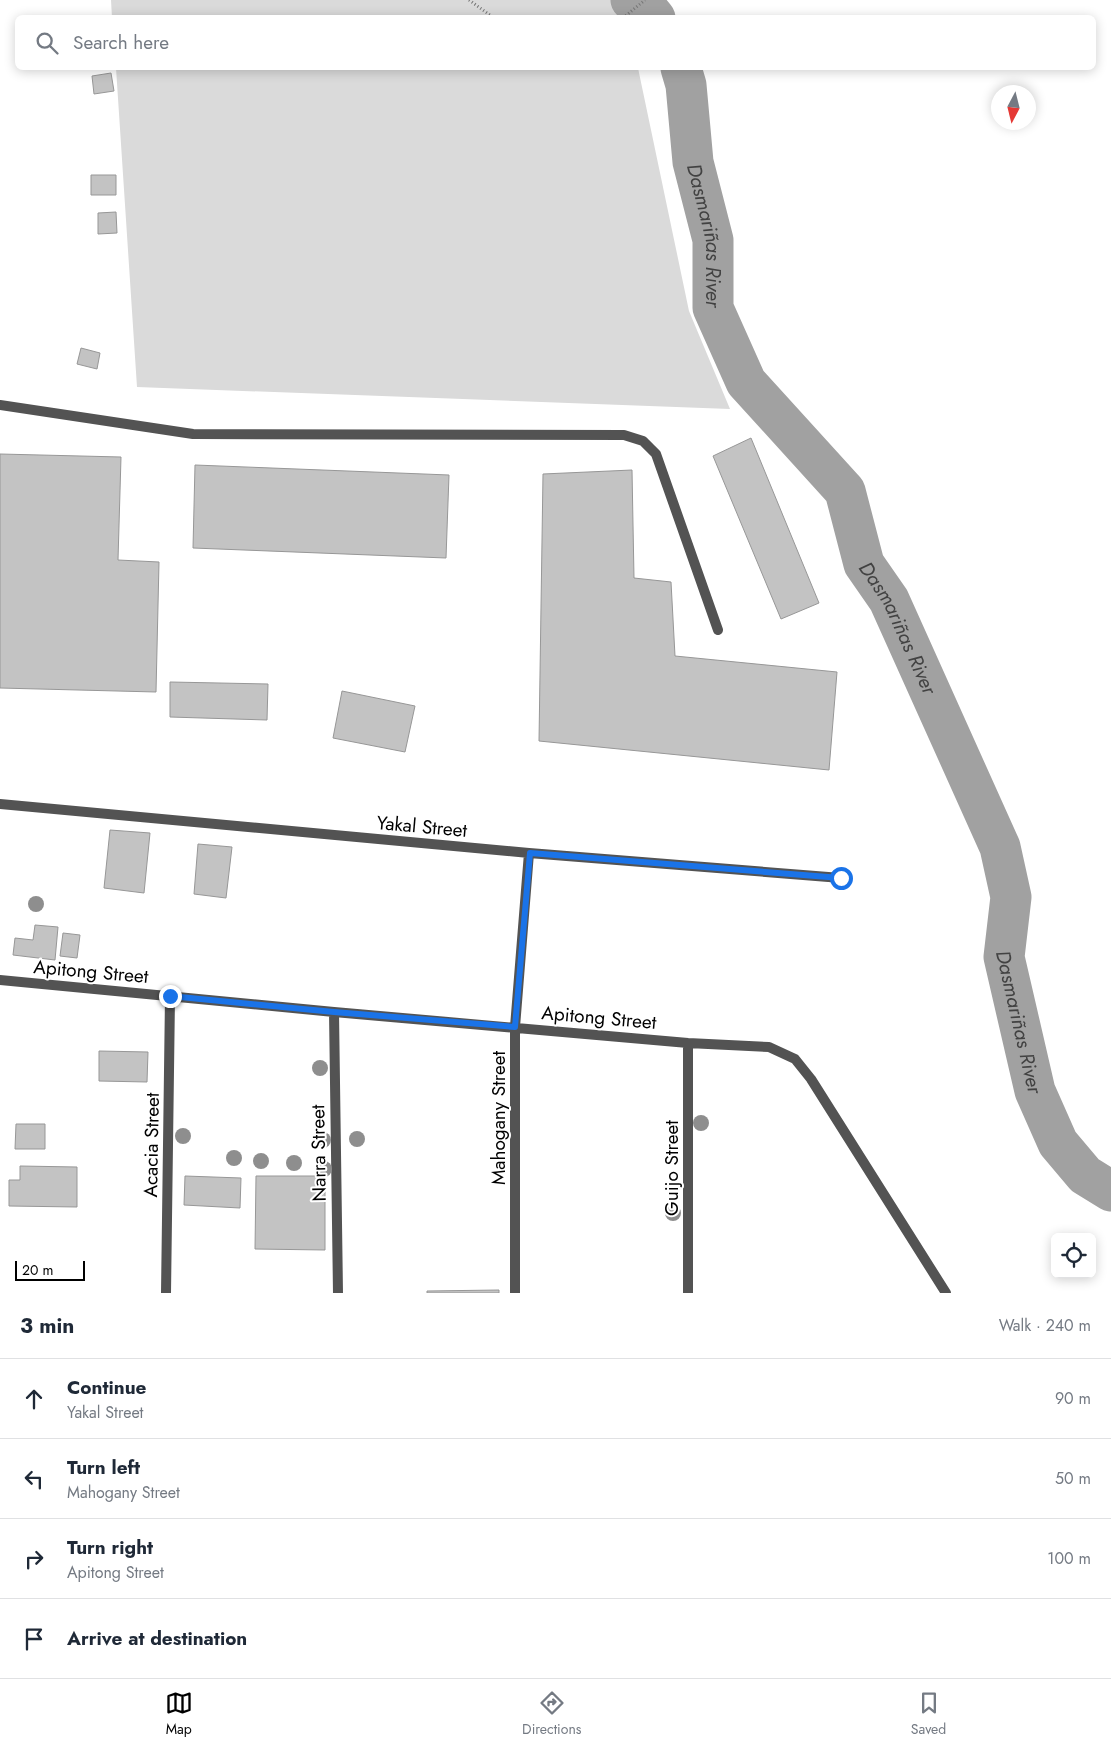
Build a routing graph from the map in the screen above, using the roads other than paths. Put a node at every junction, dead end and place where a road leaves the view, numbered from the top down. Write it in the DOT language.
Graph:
graph roads {
  1 [pos="0,404"];
  2 [pos="718,630"];
  3 [pos="0,804"];
  4 [pos="530,853"];
  5 [pos="841,878"];
  6 [pos="0,980"];
  7 [pos="170,996"];
  8 [pos="334,1012"];
  9 [pos="515,1027"];
  10 [pos="688,1043"];
  11 [pos="166,1293"];
  12 [pos="338,1293"];
  13 [pos="515,1293"];
  14 [pos="688,1293"];
  15 [pos="946,1293"];
  1 -- 2 [label="street"];
  3 -- 4 [label="street, Yakal Street"];
  4 -- 5 [label="street, Yakal Street"];
  4 -- 9 [label="street, Mahogany Street"];
  6 -- 7 [label="street, Apitong Street"];
  7 -- 8 [label="street, Apitong Street"];
  7 -- 11 [label="street, Acacia Street"];
  8 -- 9 [label="street, Apitong Street"];
  8 -- 12 [label="street, Narra Street"];
  9 -- 10 [label="street, Apitong Street"];
  9 -- 13 [label="street, Mahogany Street"];
  10 -- 14 [label="street, Guijo Street"];
  10 -- 15 [label="street, Apitong Street"];
}
